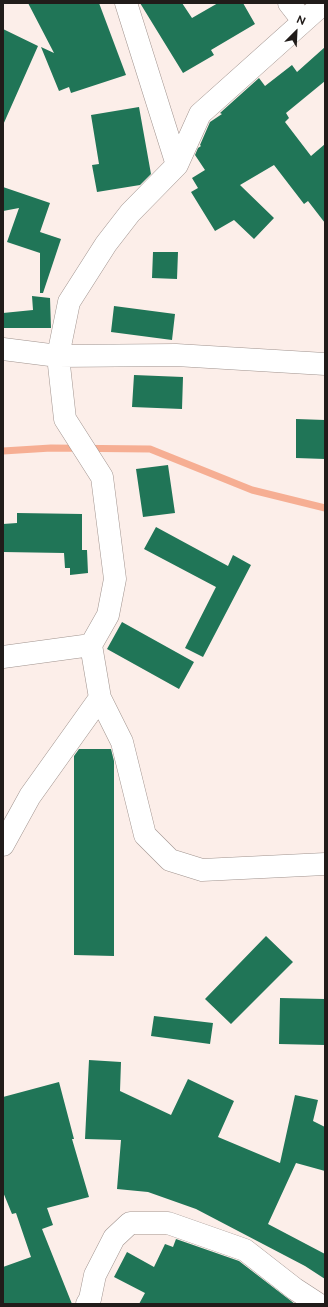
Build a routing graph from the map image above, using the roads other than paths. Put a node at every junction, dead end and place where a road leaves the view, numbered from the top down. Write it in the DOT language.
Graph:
graph roads {
  1 [pos="126,3"];
  2 [pos="289,3"];
  3 [pos="324,3"];
  4 [pos="303,21"];
  5 [pos="177,165"];
  6 [pos="3,349"];
  7 [pos="58,356"];
  8 [pos="325,364"];
  9 [pos="91,645"];
  10 [pos="3,657"];
  11 [pos="100,698"];
  12 [pos="3,845"];
  13 [pos="325,864"];
  14 [pos="87,1304"];
  15 [pos="318,1304"];
  1 -- 5 [label="street"];
  2 -- 4 [label="street"];
  3 -- 4 [label="street"];
  4 -- 5 [label="street"];
  5 -- 7 [label="street"];
  6 -- 7 [label="street"];
  7 -- 8 [label="street"];
  7 -- 9 [label="street"];
  9 -- 10 [label="street"];
  9 -- 11 [label="street"];
  11 -- 12 [label="street"];
  11 -- 13 [label="street"];
  14 -- 15 [label="street"];
}
